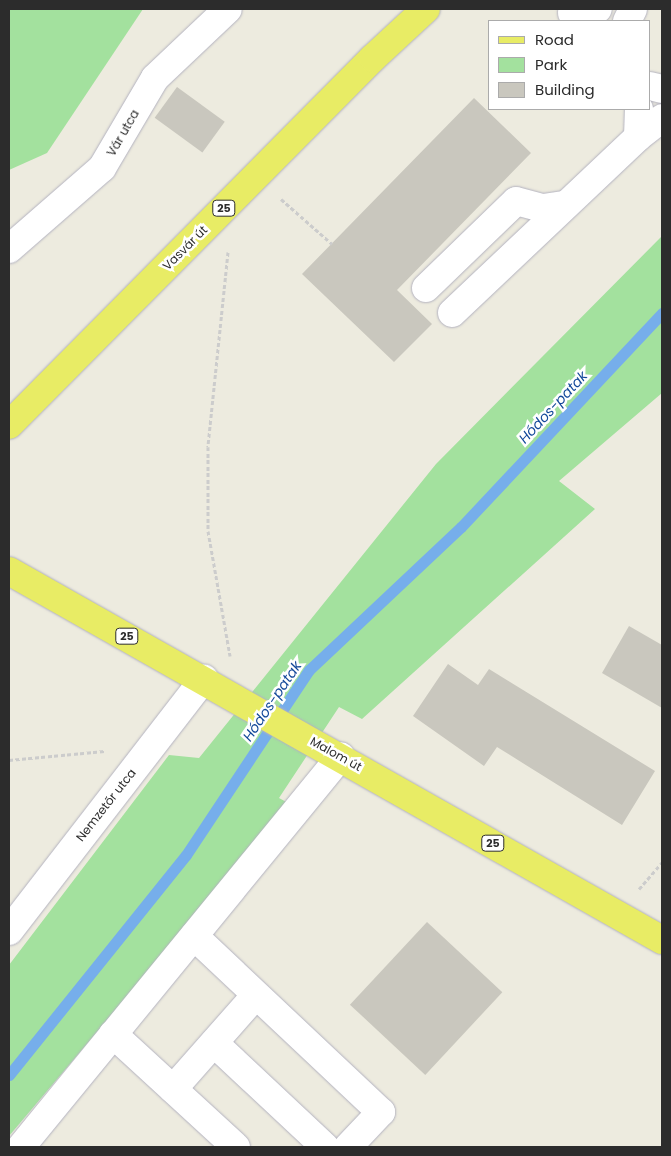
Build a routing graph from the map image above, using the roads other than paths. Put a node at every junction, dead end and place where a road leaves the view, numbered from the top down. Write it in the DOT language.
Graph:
graph roads {
  1 [pos="228,9"];
  2 [pos="426,9"];
  3 [pos="598,9"];
  4 [pos="573,14"];
  5 [pos="639,110"];
  6 [pos="662,118"];
  7 [pos="638,137"];
  8 [pos="565,205"];
  9 [pos="9,249"];
  10 [pos="426,288"];
  11 [pos="452,313"];
  12 [pos="17,418"];
  13 [pos="9,437"];
  14 [pos="14,569"];
  15 [pos="204,679"];
  16 [pos="332,752"];
  17 [pos="9,930"];
  18 [pos="194,936"];
  19 [pos="662,940"];
  20 [pos="256,995"];
  21 [pos="113,1034"];
  22 [pos="214,1043"];
  23 [pos="173,1088"];
  24 [pos="21,1147"];
  25 [pos="236,1147"];
  26 [pos="325,1147"];
  27 [pos="348,1147"];
  1 -- 9 [label="street, Vár utca"];
  2 -- 12 [label="main road, Vasvár út / 25"];
  3 -- 4 [label="street"];
  5 -- 7 [label="street"];
  6 -- 7 [label="street"];
  7 -- 8 [label="street"];
  8 -- 10 [label="street"];
  8 -- 11 [label="street"];
  12 -- 13 [label="main road, 25"];
  14 -- 15 [label="main road, Malom út / 25"];
  15 -- 16 [label="main road, Malom út / 25"];
  15 -- 17 [label="street, Nemzetőr utca"];
  16 -- 18 [label="street"];
  16 -- 19 [label="main road, Malom út / 25"];
  18 -- 20 [label="street"];
  18 -- 21 [label="street"];
  20 -- 22 [label="street"];
  20 -- 27 [label="street"];
  21 -- 23 [label="street"];
  21 -- 24 [label="street"];
  22 -- 23 [label="street"];
  22 -- 26 [label="street"];
  23 -- 25 [label="street"];
}
